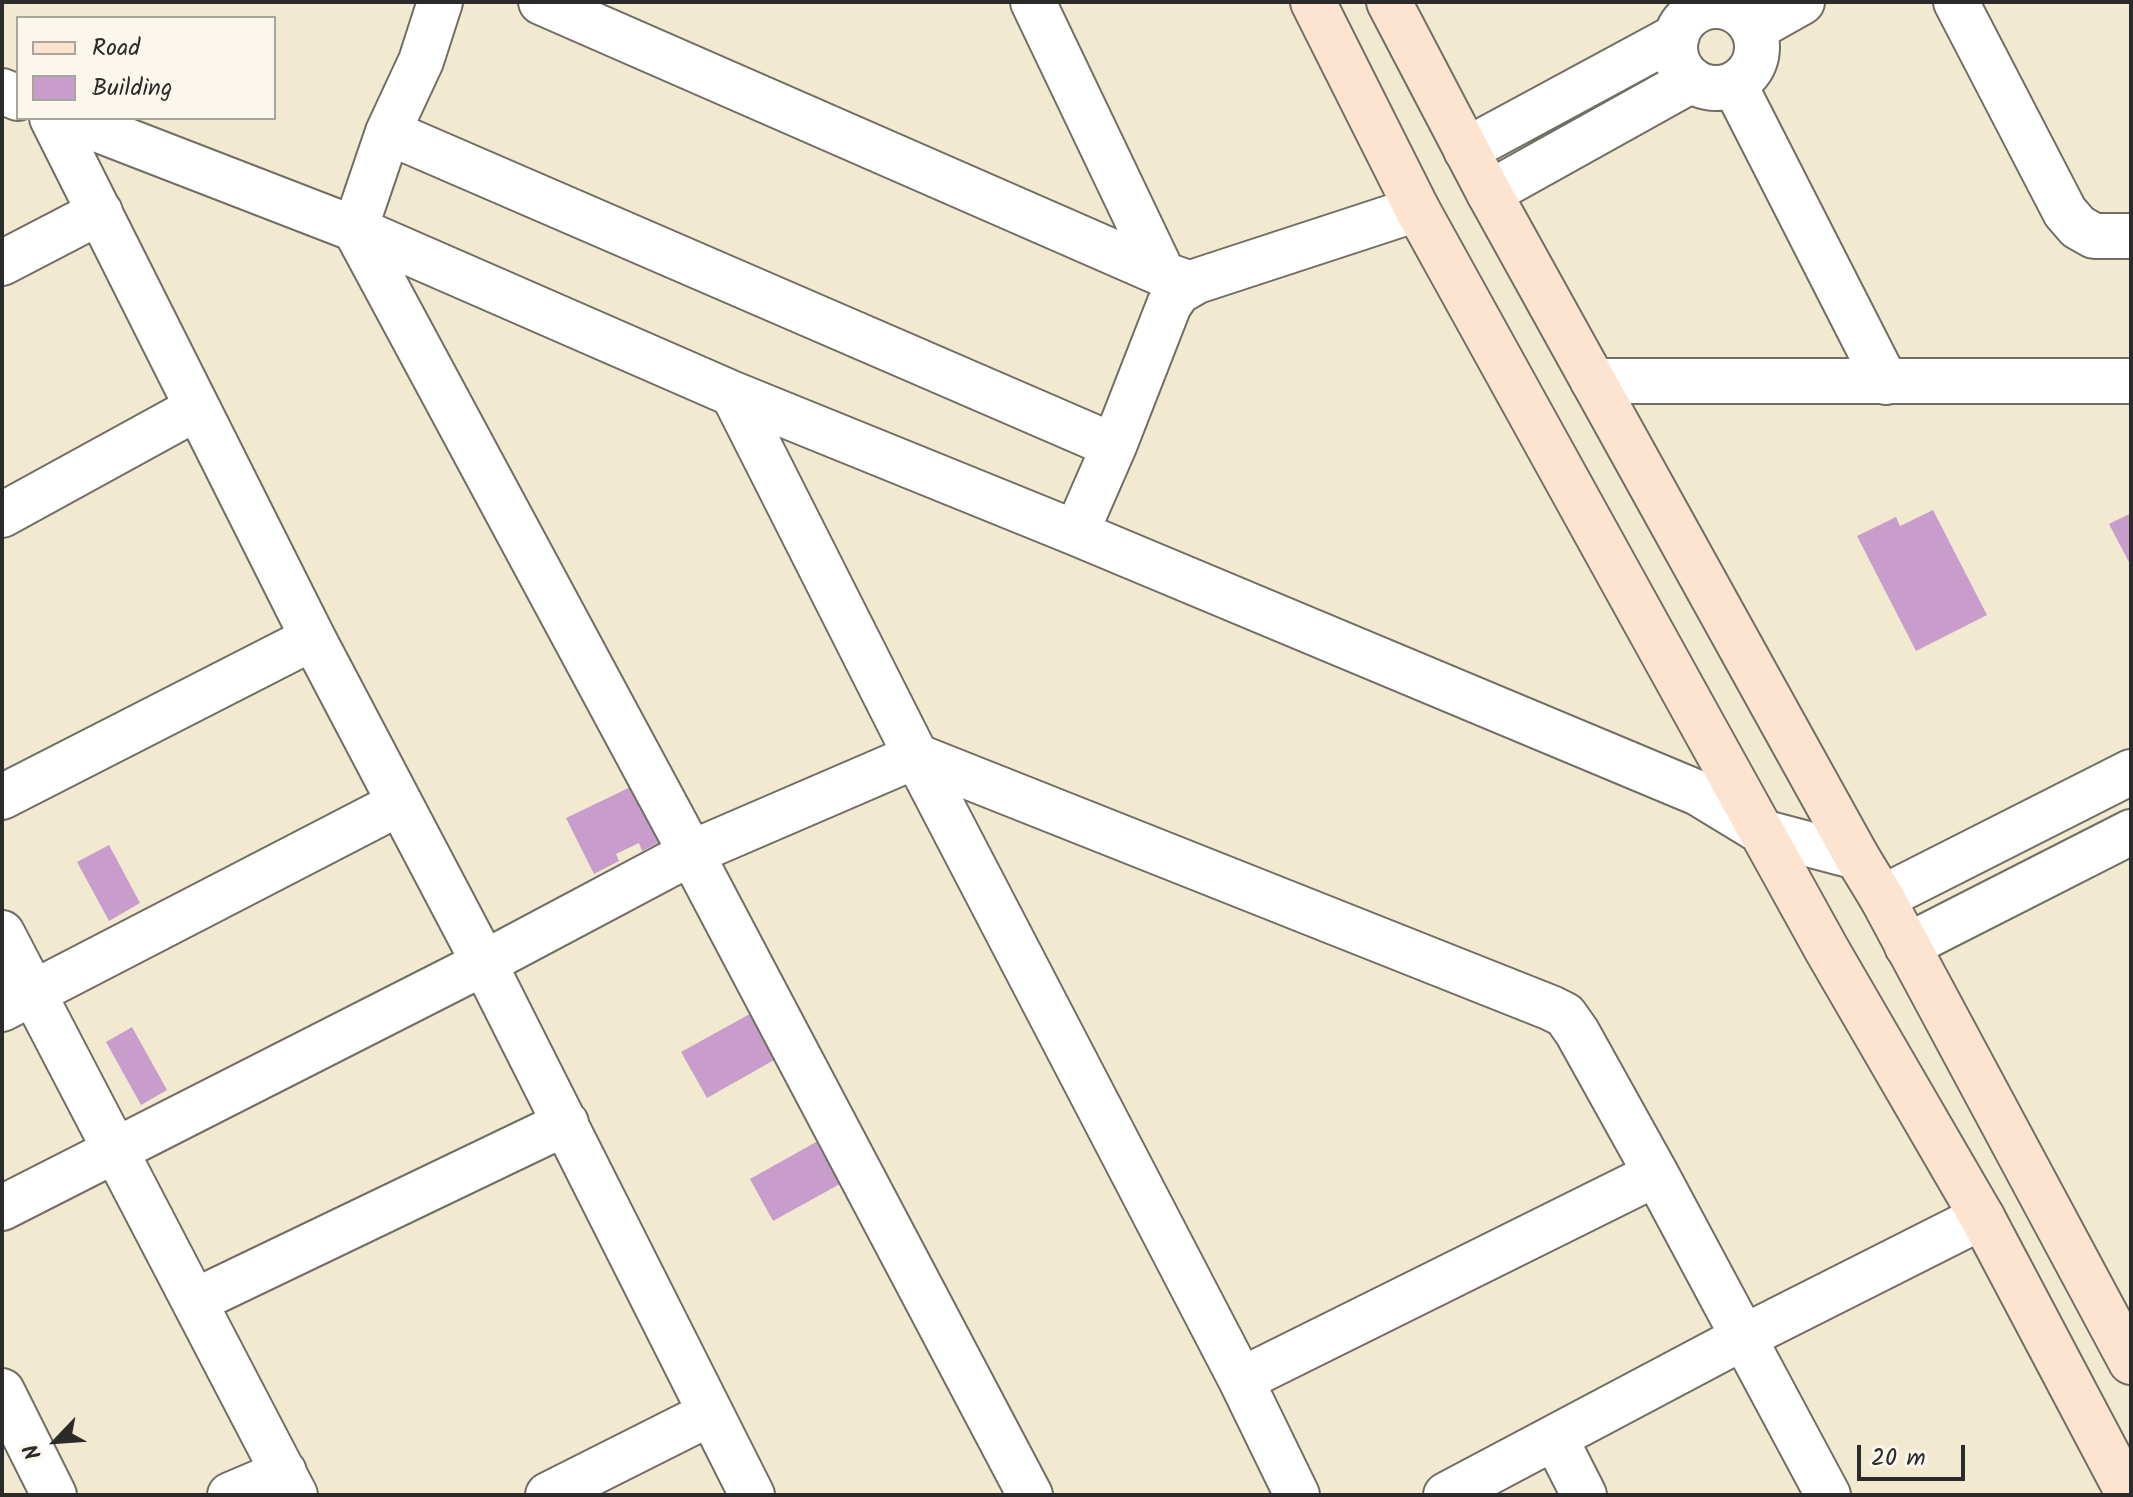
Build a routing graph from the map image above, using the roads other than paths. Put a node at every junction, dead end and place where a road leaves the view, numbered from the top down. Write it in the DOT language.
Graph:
graph roads {
  1 [pos="440,2"];
  2 [pos="541,2"];
  3 [pos="1033,2"];
  4 [pos="1313,2"];
  5 [pos="1389,2"];
  6 [pos="1802,2"];
  7 [pos="1956,2"];
  8 [pos="1686,17"];
  9 [pos="1754,29"];
  10 [pos="1713,82"];
  11 [pos="53,120"];
  12 [pos="73,120"];
  13 [pos="388,132"];
  14 [pos="1466,150"];
  15 [pos="1489,193"];
  16 [pos="1417,209"];
  17 [pos="100,212"];
  18 [pos="355,229"];
  19 [pos="2131,236"];
  20 [pos="2,263"];
  21 [pos="1177,279"];
  22 [pos="1593,381"];
  23 [pos="2131,381"];
  24 [pos="1886,382"];
  25 [pos="733,394"];
  26 [pos="197,408"];
  27 [pos="1114,446"];
  28 [pos="2,515"];
  29 [pos="1076,533"];
  30 [pos="313,638"];
  31 [pos="916,756"];
  32 [pos="2131,772"];
  33 [pos="2,797"];
  34 [pos="400,803"];
  35 [pos="1762,832"];
  36 [pos="2131,832"];
  37 [pos="691,853"];
  38 [pos="1857,857"];
  39 [pos="1882,898"];
  40 [pos="2,933"];
  41 [pos="1907,946"];
  42 [pos="484,963"];
  43 [pos="18,1001"];
  44 [pos="566,1123"];
  45 [pos="115,1151"];
  46 [pos="1656,1174"];
  47 [pos="2,1208"];
  48 [pos="1982,1217"];
  49 [pos="195,1301"];
  50 [pos="1744,1337"];
  51 [pos="2131,1362"];
  52 [pos="1241,1380"];
  53 [pos="2,1391"];
  54 [pos="709,1414"];
  55 [pos="1555,1438"];
  56 [pos="289,1484"];
  57 [pos="54,1495"];
  58 [pos="230,1495"];
  59 [pos="548,1495"];
  60 [pos="752,1495"];
  61 [pos="1030,1495"];
  62 [pos="1297,1495"];
  63 [pos="1446,1495"];
  64 [pos="1584,1495"];
  65 [pos="1828,1495"];
  66 [pos="2129,1495"];
  1 -- 13 [label="street"];
  2 -- 21 [label="street"];
  3 -- 21 [label="street"];
  4 -- 16 [label="main road"];
  5 -- 14 [label="main road"];
  6 -- 9 [label="street"];
  7 -- 19 [label="street"];
  8 -- 9 [label="street"];
  8 -- 10 [label="street"];
  8 -- 14 [label="street"];
  9 -- 10 [label="street"];
  10 -- 15 [label="street"];
  10 -- 24 [label="street"];
  11 -- 17 [label="street"];
  12 -- 18 [label="street"];
  13 -- 18 [label="street"];
  13 -- 27 [label="street"];
  14 -- 15 [label="main road"];
  15 -- 22 [label="main road"];
  16 -- 21 [label="street"];
  16 -- 35 [label="main road"];
  17 -- 20 [label="street"];
  17 -- 26 [label="street"];
  18 -- 25 [label="street"];
  18 -- 37 [label="street"];
  21 -- 27 [label="street"];
  22 -- 24 [label="street"];
  22 -- 38 [label="main road"];
  23 -- 24 [label="street"];
  25 -- 29 [label="street"];
  25 -- 31 [label="street"];
  26 -- 28 [label="street"];
  26 -- 30 [label="street"];
  27 -- 29 [label="street"];
  29 -- 35 [label="street"];
  30 -- 33 [label="street"];
  30 -- 34 [label="street"];
  31 -- 37 [label="street"];
  31 -- 46 [label="street"];
  31 -- 52 [label="street"];
  32 -- 39 [label="street"];
  34 -- 42 [label="street"];
  34 -- 43 [label="street"];
  35 -- 38 [label="street"];
  35 -- 48 [label="main road"];
  36 -- 41 [label="street"];
  37 -- 42 [label="street"];
  37 -- 61 [label="street"];
  38 -- 39 [label="main road"];
  39 -- 41 [label="main road"];
  40 -- 43 [label="street"];
  41 -- 51 [label="main road"];
  42 -- 44 [label="street"];
  42 -- 45 [label="street"];
  43 -- 45 [label="street"];
  44 -- 49 [label="street"];
  44 -- 54 [label="street"];
  45 -- 47 [label="street"];
  45 -- 49 [label="street"];
  46 -- 50 [label="street"];
  46 -- 52 [label="street"];
  48 -- 50 [label="street"];
  48 -- 66 [label="main road"];
  49 -- 56 [label="street"];
  50 -- 55 [label="street"];
  50 -- 65 [label="street"];
  52 -- 62 [label="street"];
  53 -- 57 [label="street"];
  54 -- 59 [label="street"];
  54 -- 60 [label="street"];
  55 -- 63 [label="street"];
  55 -- 64 [label="street"];
  56 -- 58 [label="street"];
}
